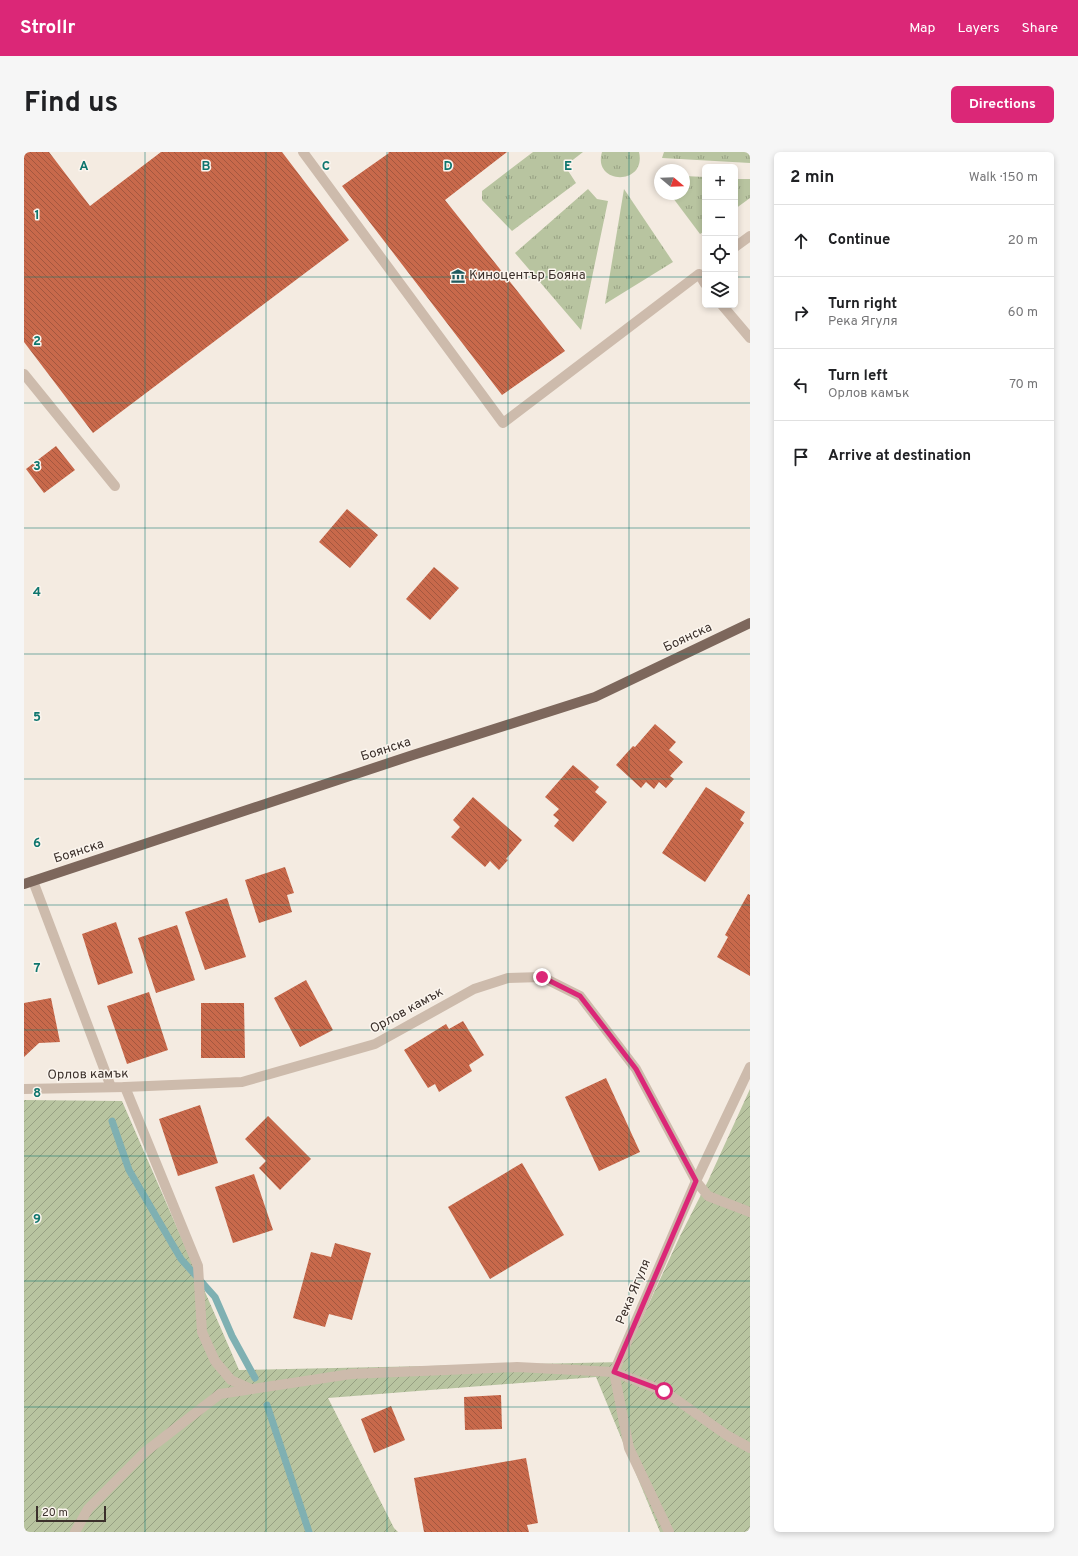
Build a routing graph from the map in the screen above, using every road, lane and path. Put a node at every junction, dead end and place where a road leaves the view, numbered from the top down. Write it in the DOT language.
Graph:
graph roads {
  1 [pos="303,152"];
  2 [pos="750,236"];
  3 [pos="738,245"];
  4 [pos="702,272"];
  5 [pos="725,308"];
  6 [pos="750,338"];
  7 [pos="24,374"];
  8 [pos="115,486"];
  9 [pos="750,624"];
  10 [pos="29,883"];
  11 [pos="750,1067"];
  12 [pos="111,1087"];
  13 [pos="125,1087"];
  14 [pos="24,1088"];
  15 [pos="696,1181"];
  16 [pos="750,1212"];
  17 [pos="614,1372"];
  18 [pos="251,1389"];
  19 [pos="750,1448"];
  20 [pos="75,1532"];
  21 [pos="669,1532"];
  1 -- 4 [label="street"];
  2 -- 3 [label="street"];
  5 -- 6 [label="street"];
  7 -- 8 [label="street"];
  9 -- 10 [label="main road, Боянска"];
  10 -- 12 [label="street"];
  11 -- 15 [label="street, Река Ягуля"];
  12 -- 13 [label="street, Орлов камък"];
  12 -- 14 [label="street, Орлов камък"];
  13 -- 15 [label="street, Орлов камък"];
  13 -- 18 [label="street"];
  15 -- 16 [label="street, Орлов камък"];
  15 -- 17 [label="street, Река Ягуля"];
  17 -- 18 [label="street"];
  17 -- 19 [label="street"];
  17 -- 21 [label="street"];
  18 -- 20 [label="street"];
}
